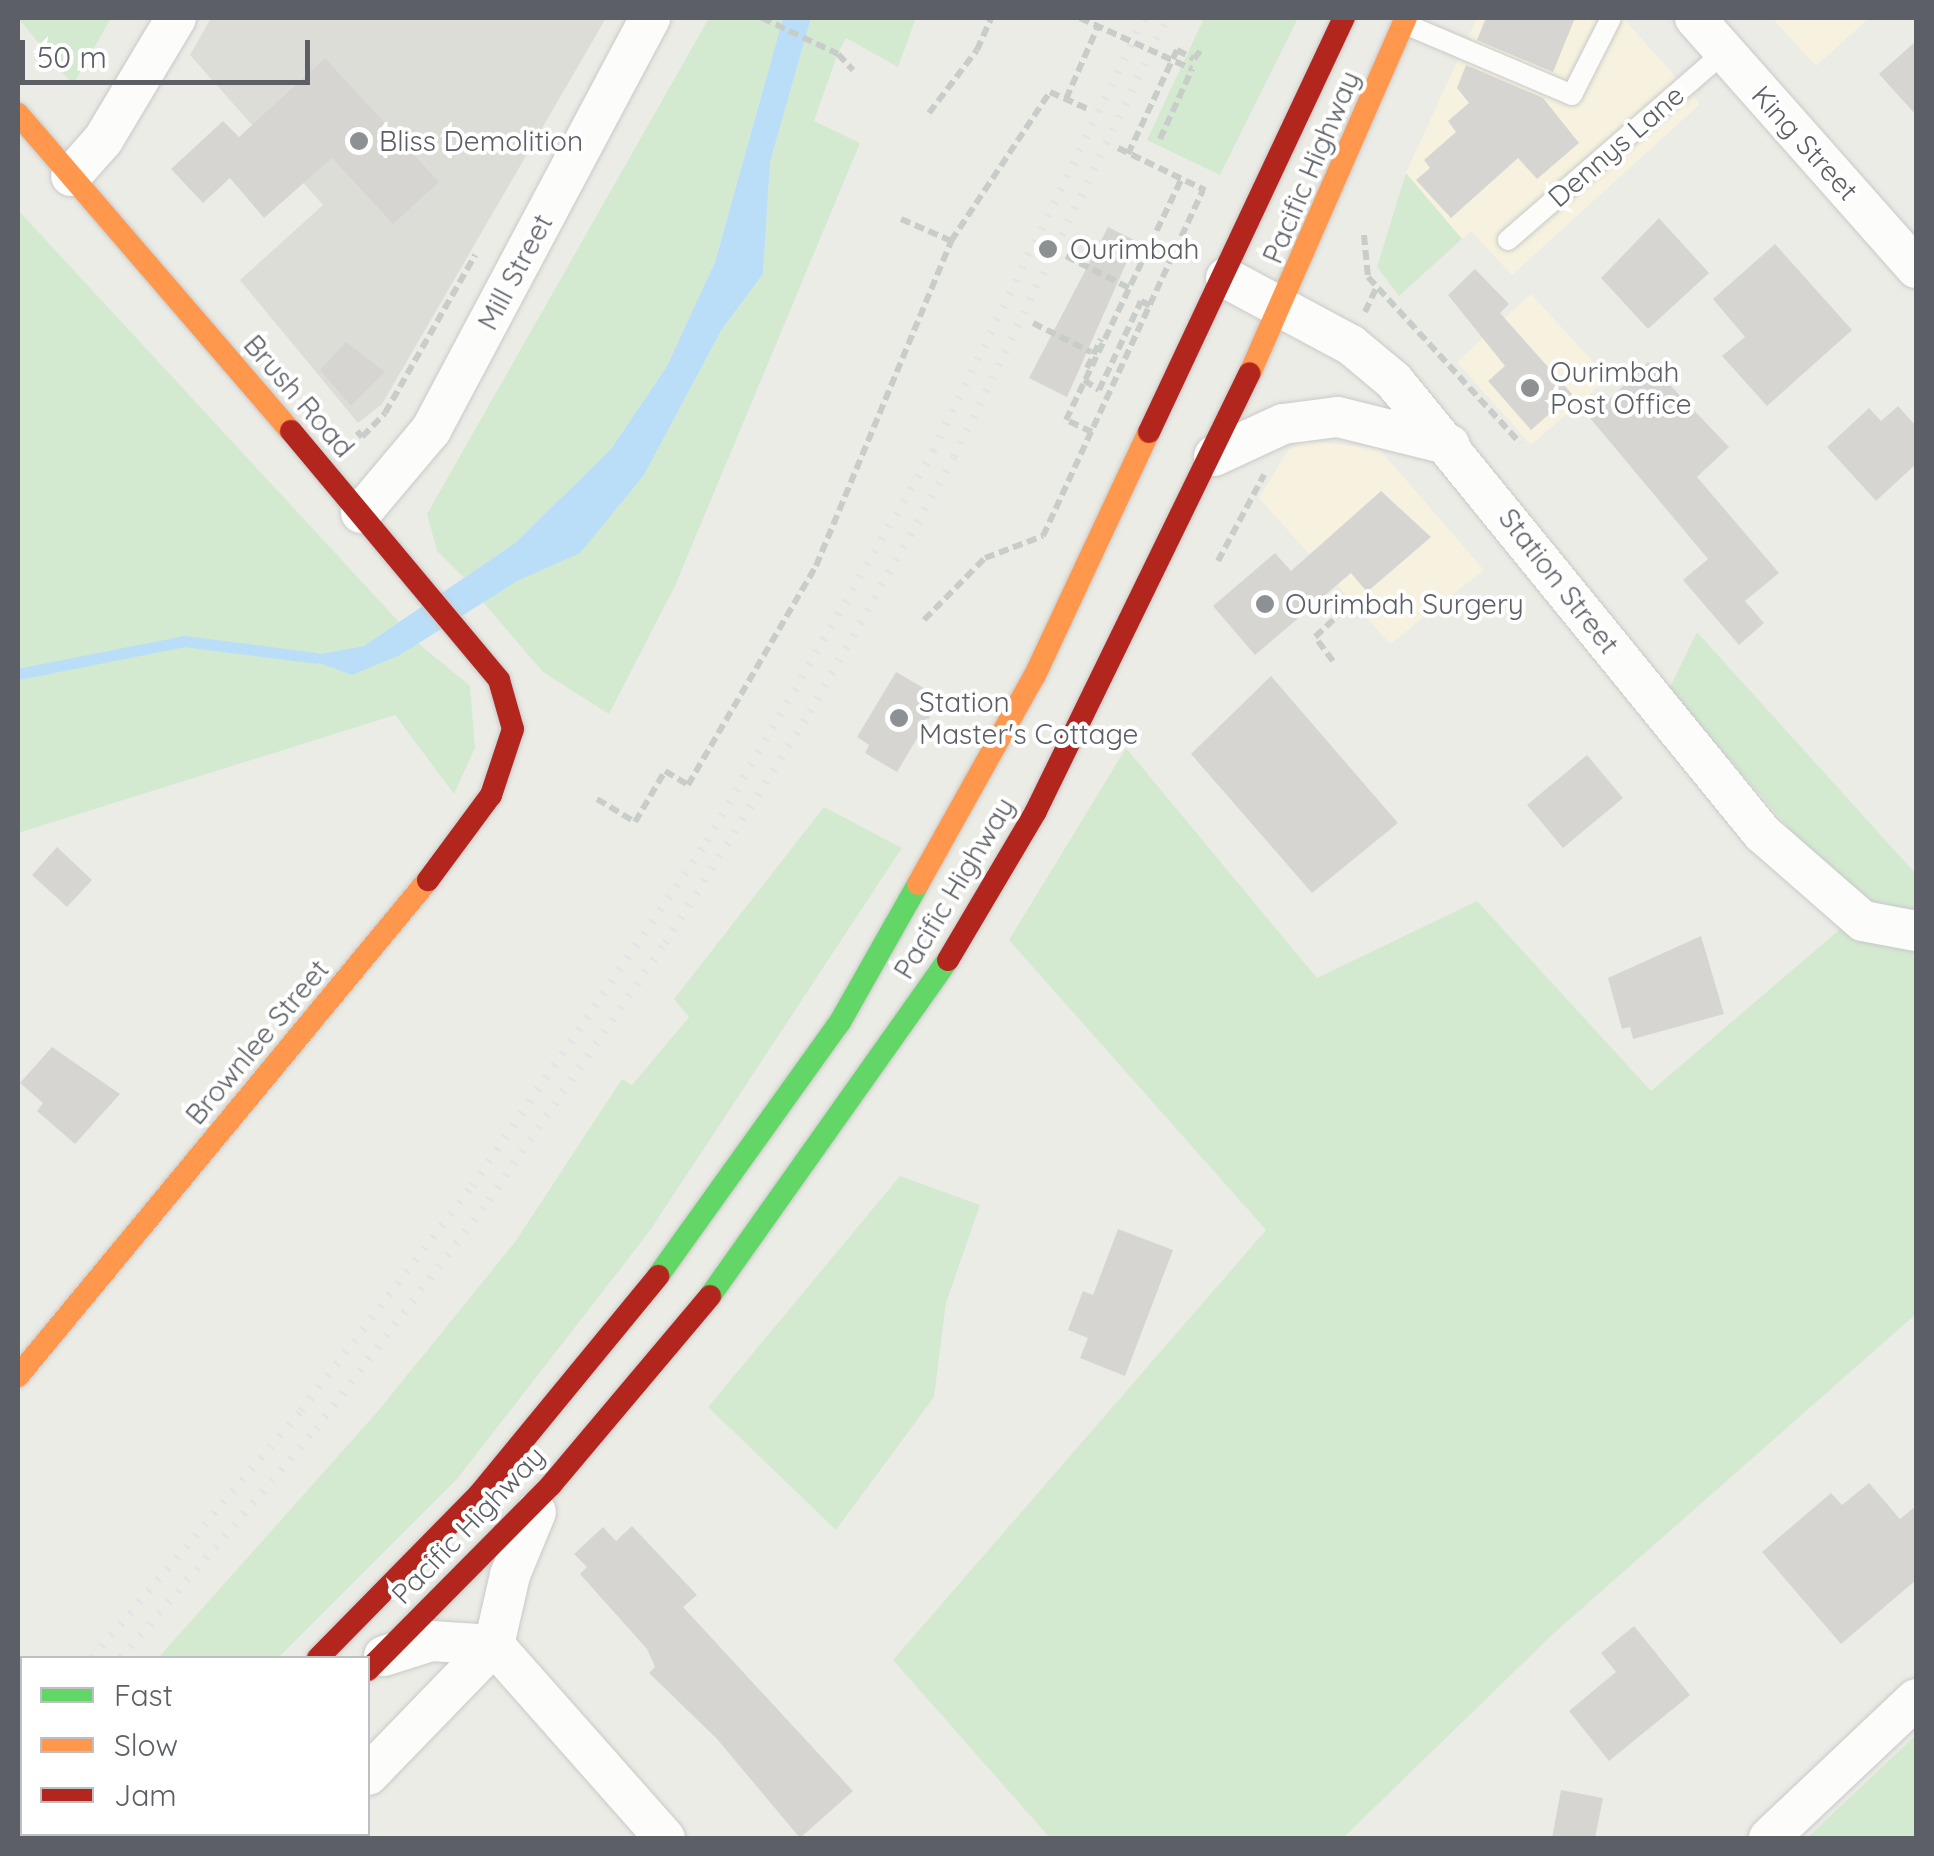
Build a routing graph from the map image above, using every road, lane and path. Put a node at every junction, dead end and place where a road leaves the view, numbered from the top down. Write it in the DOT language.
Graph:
graph roads {
  1 [pos="176,18"];
  2 [pos="650,18"];
  3 [pos="991,18"];
  4 [pos="1080,18"];
  5 [pos="1344,18"];
  6 [pos="1611,18"];
  7 [pos="1694,18"];
  8 [pos="766,19"];
  9 [pos="1405,21"];
  10 [pos="1098,26"];
  11 [pos="1202,47"];
  12 [pos="1724,52"];
  13 [pos="852,70"];
  14 [pos="1068,95"];
  15 [pos="1090,110"];
  16 [pos="928,113"];
  17 [pos="18,114"];
  18 [pos="1160,139"];
  19 [pos="1118,148"];
  20 [pos="1128,154"];
  21 [pos="72,176"];
  22 [pos="1181,180"];
  23 [pos="1218,184"];
  24 [pos="1203,190"];
  25 [pos="902,219"];
  26 [pos="1367,222"];
  27 [pos="1508,240"];
  28 [pos="483,241"];
  29 [pos="951,241"];
  30 [pos="1066,256"];
  31 [pos="1916,268"];
  32 [pos="1226,278"];
  33 [pos="1129,288"];
  34 [pos="1151,306"];
  35 [pos="1284,307"];
  36 [pos="1034,323"];
  37 [pos="1111,325"];
  38 [pos="1091,352"];
  39 [pos="1084,382"];
  40 [pos="352,426"];
  41 [pos="1092,432"];
  42 [pos="1520,443"];
  43 [pos="1450,444"];
  44 [pos="1214,456"];
  45 [pos="361,513"];
  46 [pos="1348,607"];
  47 [pos="924,620"];
  48 [pos="1333,661"];
  49 [pos="513,729"];
  50 [pos="597,798"];
  51 [pos="1916,931"];
  52 [pos="18,1376"];
  53 [pos="551,1485"];
  54 [pos="494,1646"];
  55 [pos="320,1656"];
  56 [pos="374,1663"];
  57 [pos="1916,1699"];
  58 [pos="370,1773"];
  59 [pos="665,1838"];
  60 [pos="1769,1838"];
  1 -- 21 [label="street"];
  2 -- 45 [label="street, Mill Street"];
  3 -- 16 [label="path"];
  4 -- 10 [label="path, bridge"];
  5 -- 32 [label="main road, Pacific Highway"];
  6 -- 9 [label="lane"];
  7 -- 12 [label="street, King Street"];
  8 -- 13 [label="path"];
  9 -- 35 [label="main road, Pacific Highway"];
  10 -- 14 [label="path"];
  10 -- 18 [label="path, bridge"];
  11 -- 20 [label="path"];
  12 -- 27 [label="lane, Dennys Lane"];
  12 -- 31 [label="street, King Street"];
  14 -- 15 [label="path"];
  14 -- 29 [label="path"];
  17 -- 21 [label="main road, Brush Road"];
  19 -- 20 [label="path"];
  20 -- 22 [label="path"];
  21 -- 45 [label="main road, Brush Road"];
  22 -- 24 [label="path"];
  22 -- 33 [label="path"];
  23 -- 24 [label="path"];
  24 -- 34 [label="path"];
  25 -- 29 [label="path"];
  26 -- 42 [label="path"];
  28 -- 40 [label="path"];
  29 -- 50 [label="path"];
  30 -- 33 [label="path"];
  32 -- 35 [label="street, Station Street"];
  32 -- 55 [label="main road, Pacific Highway"];
  33 -- 37 [label="path"];
  34 -- 39 [label="path"];
  34 -- 41 [label="path"];
  35 -- 43 [label="street, Station Street"];
  35 -- 44 [label="main road, Pacific Highway"];
  36 -- 38 [label="path"];
  37 -- 38 [label="path"];
  37 -- 39 [label="path"];
  38 -- 39 [label="path"];
  39 -- 41 [label="path"];
  41 -- 47 [label="path"];
  43 -- 44 [label="street"];
  43 -- 51 [label="street, Station Street"];
  44 -- 53 [label="main road, Pacific Highway"];
  45 -- 49 [label="main road, Brush Road"];
  46 -- 48 [label="path"];
  49 -- 52 [label="main road, Brownlee Street"];
  53 -- 54 [label="street"];
  53 -- 56 [label="main road, Pacific Highway"];
  54 -- 56 [label="street"];
  54 -- 58 [label="street"];
  54 -- 59 [label="street"];
  57 -- 60 [label="street"];
}
